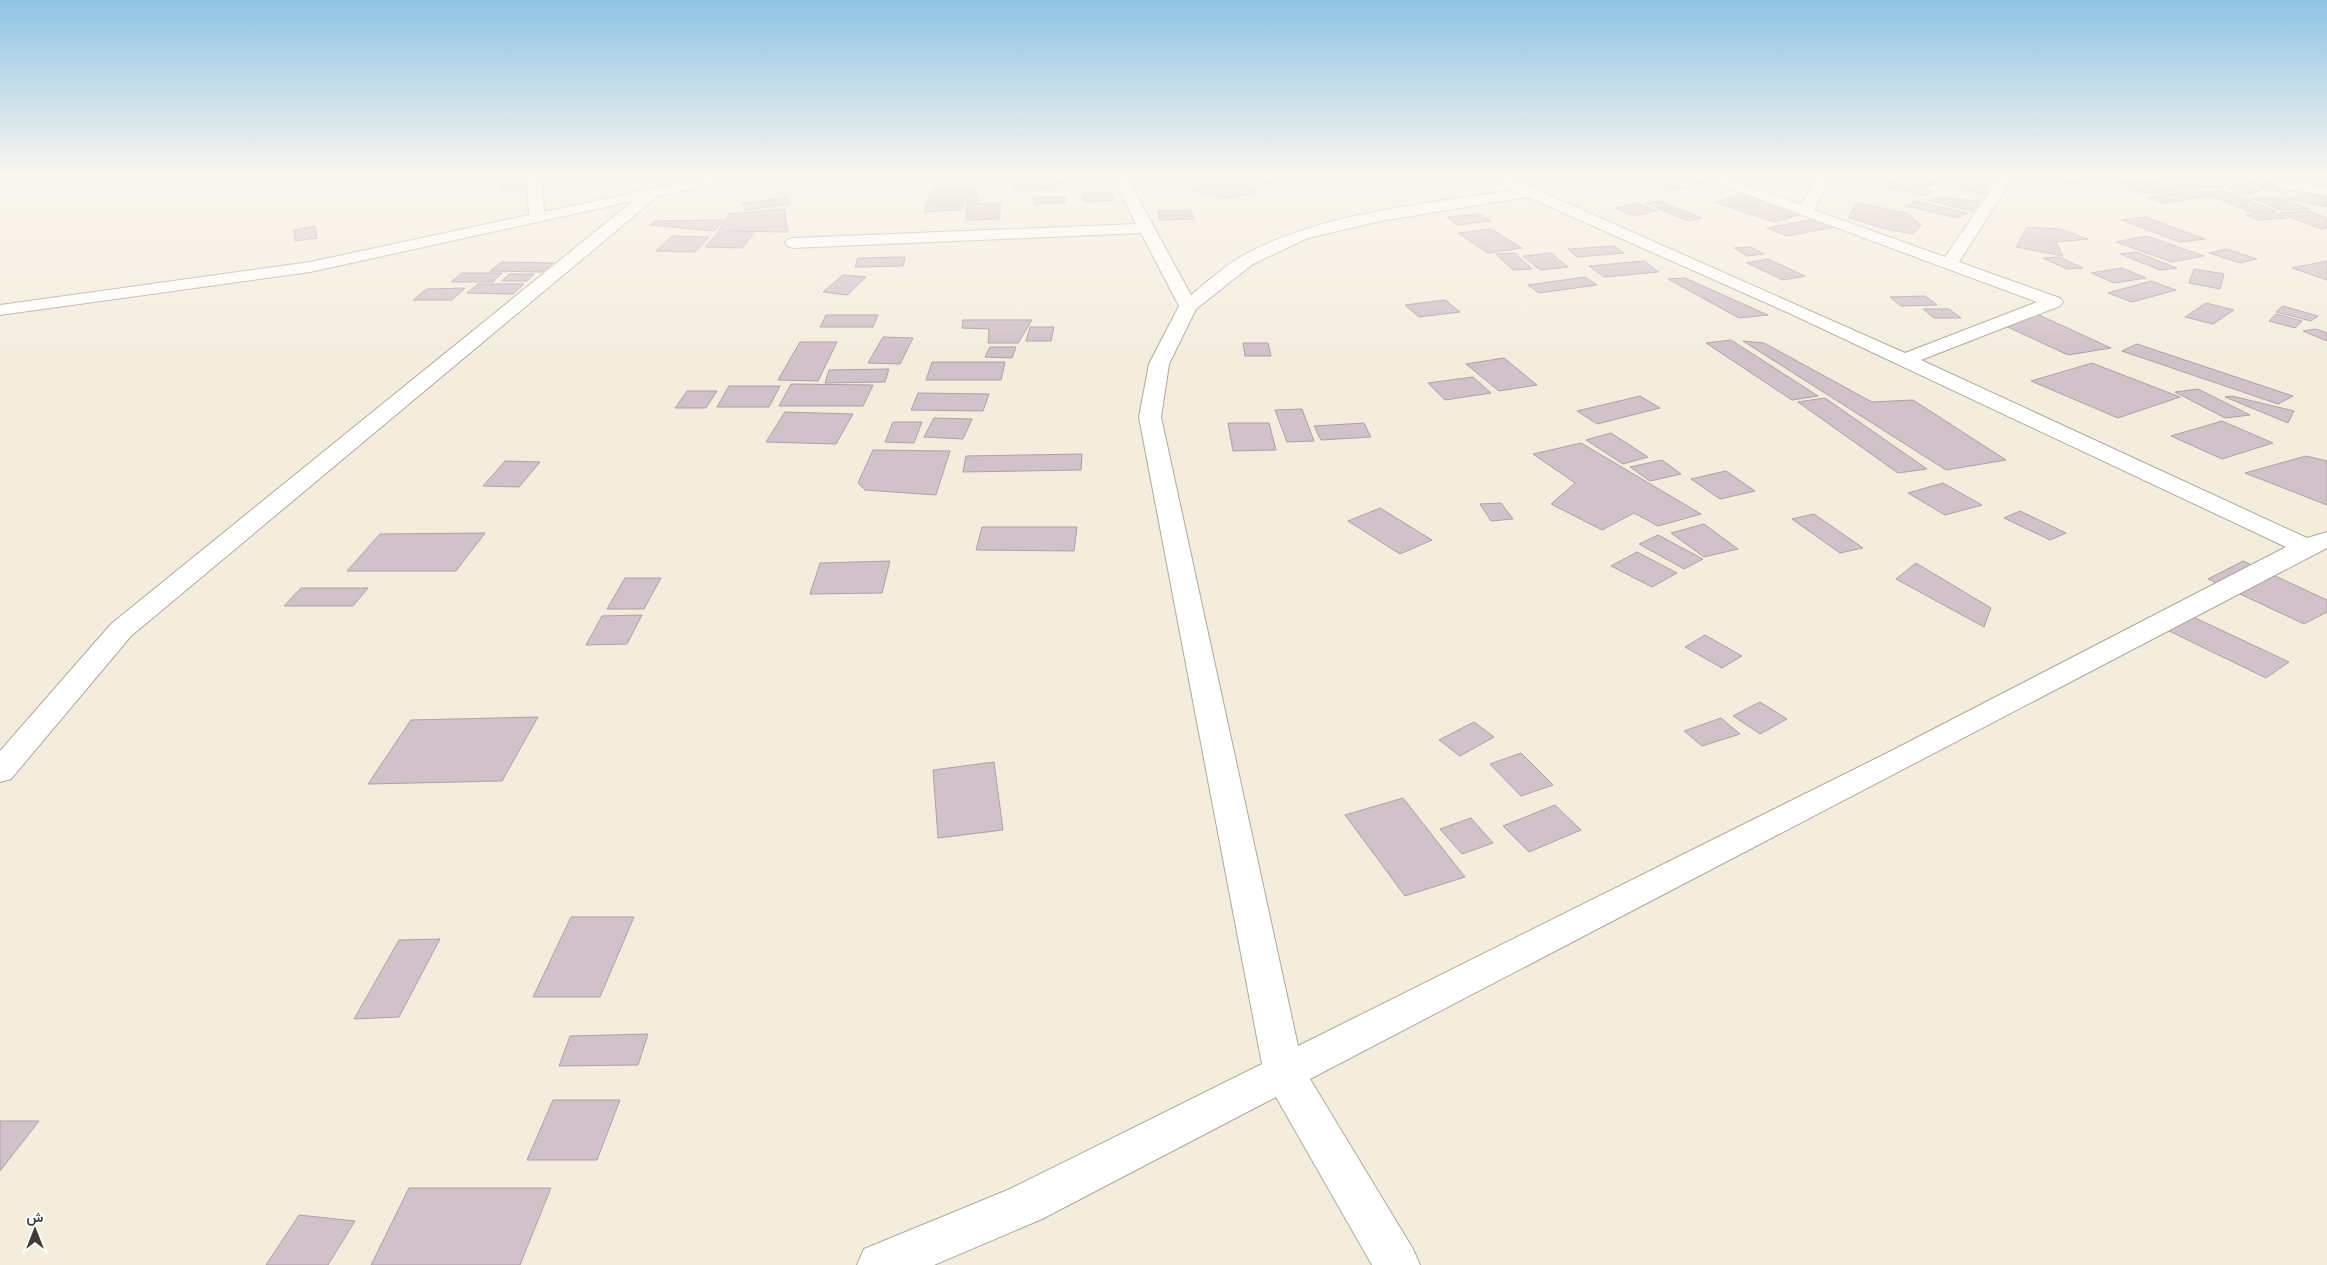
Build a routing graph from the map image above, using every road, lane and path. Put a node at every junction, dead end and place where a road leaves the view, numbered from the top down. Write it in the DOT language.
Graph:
graph roads {
  1 [pos="461,235"];
  2 [pos="602,235"];
  3 [pos="981,235"];
  4 [pos="1151,235"];
  5 [pos="1301,235"];
  6 [pos="1627,235"];
  7 [pos="1869,235"];
  8 [pos="1968,235"];
  9 [pos="792,243"];
  10 [pos="1949,264"];
  11 [pos="1188,306"];
  12 [pos="0,310"];
  13 [pos="1904,360"];
  14 [pos="2316,543"];
  15 [pos="0,772"];
  16 [pos="1284,1073"];
  17 [pos="880,1265"];
  18 [pos="1397,1265"];
  1 -- 12 [label="street"];
  2 -- 15 [label="street"];
  3 -- 9 [label="street"];
  4 -- 11 [label="street"];
  5 -- 11 [label="street"];
  6 -- 13 [label="street"];
  7 -- 10 [label="street"];
  8 -- 10 [label="street"];
  10 -- 13 [label="street"];
  11 -- 16 [label="street"];
  13 -- 14 [label="street"];
  14 -- 16 [label="street"];
  16 -- 17 [label="street"];
  16 -- 18 [label="street"];
}
